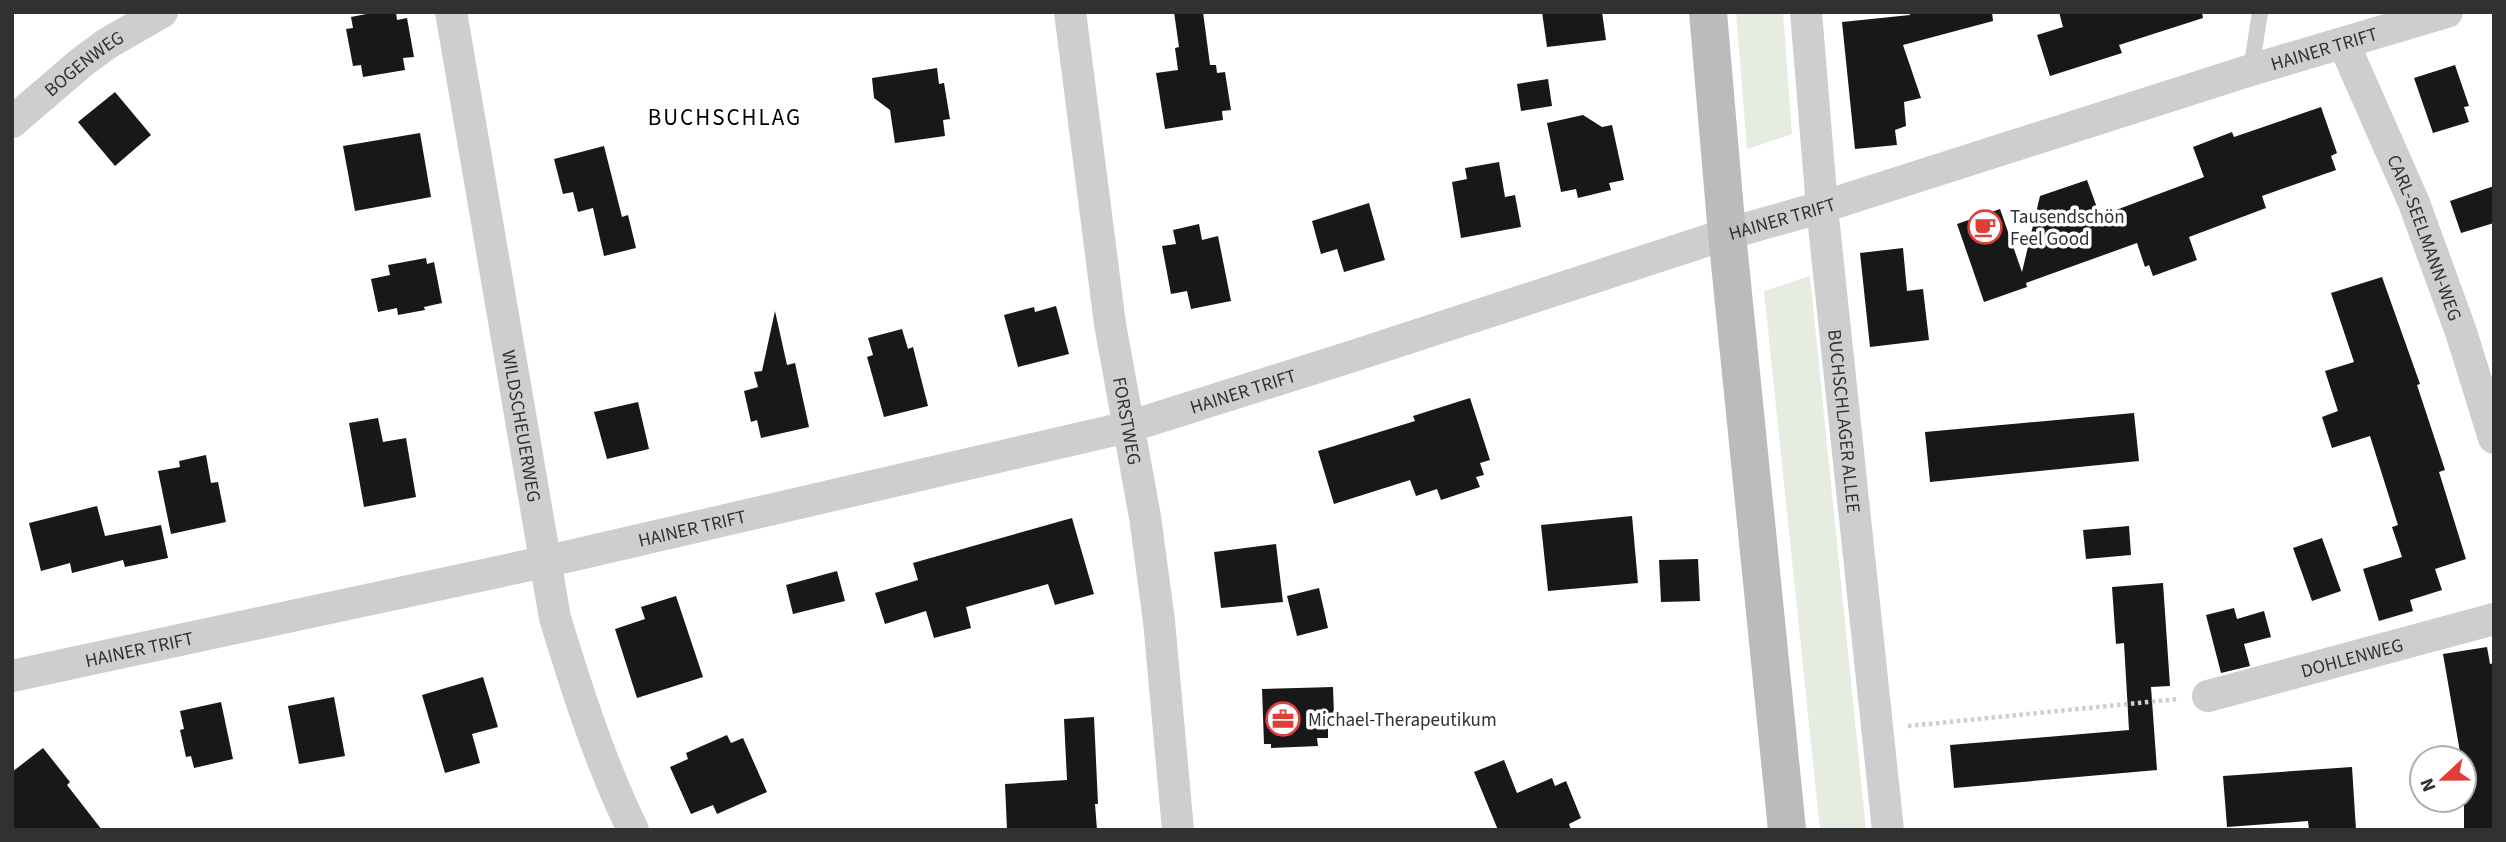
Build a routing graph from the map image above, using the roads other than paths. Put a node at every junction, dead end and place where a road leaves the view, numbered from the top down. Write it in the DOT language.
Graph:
graph roads {
  1 [pos="162,12"];
  2 [pos="451,12"];
  3 [pos="1070,12"];
  4 [pos="1708,12"];
  5 [pos="1806,12"];
  6 [pos="2260,12"];
  7 [pos="2446,12"];
  8 [pos="2344,44"];
  9 [pos="2251,70"];
  10 [pos="12,121"];
  11 [pos="1822,207"];
  12 [pos="1727,234"];
  13 [pos="1128,426"];
  14 [pos="2493,429"];
  15 [pos="544,562"];
  16 [pos="2494,619"];
  17 [pos="12,676"];
  18 [pos="2208,696"];
  19 [pos="633,830"];
  20 [pos="1178,830"];
  21 [pos="1787,830"];
  22 [pos="1888,830"];
  1 -- 10 [label="street, BOGENWEG"];
  2 -- 15 [label="street, WILDSCHEUERWEG"];
  3 -- 13 [label="street, FORSTWEG"];
  4 -- 12 [label="main road"];
  5 -- 11 [label="street, BUCHSCHLAGER ALLEE"];
  6 -- 9 [label="lane"];
  7 -- 8 [label="street, HAINER TRIFT"];
  8 -- 9 [label="street, HAINER TRIFT"];
  8 -- 14 [label="street, CARL-SEELMANN-WEG"];
  9 -- 11 [label="street, HAINER TRIFT"];
  11 -- 12 [label="street, HAINER TRIFT"];
  11 -- 22 [label="street, BUCHSCHLAGER ALLEE"];
  12 -- 13 [label="street, HAINER TRIFT"];
  12 -- 21 [label="main road"];
  13 -- 15 [label="street, HAINER TRIFT"];
  13 -- 20 [label="street, FORSTWEG"];
  15 -- 17 [label="street, HAINER TRIFT"];
  15 -- 19 [label="street, WILDSCHEUERWEG"];
  16 -- 18 [label="street, DOHLENWEG"];
}
